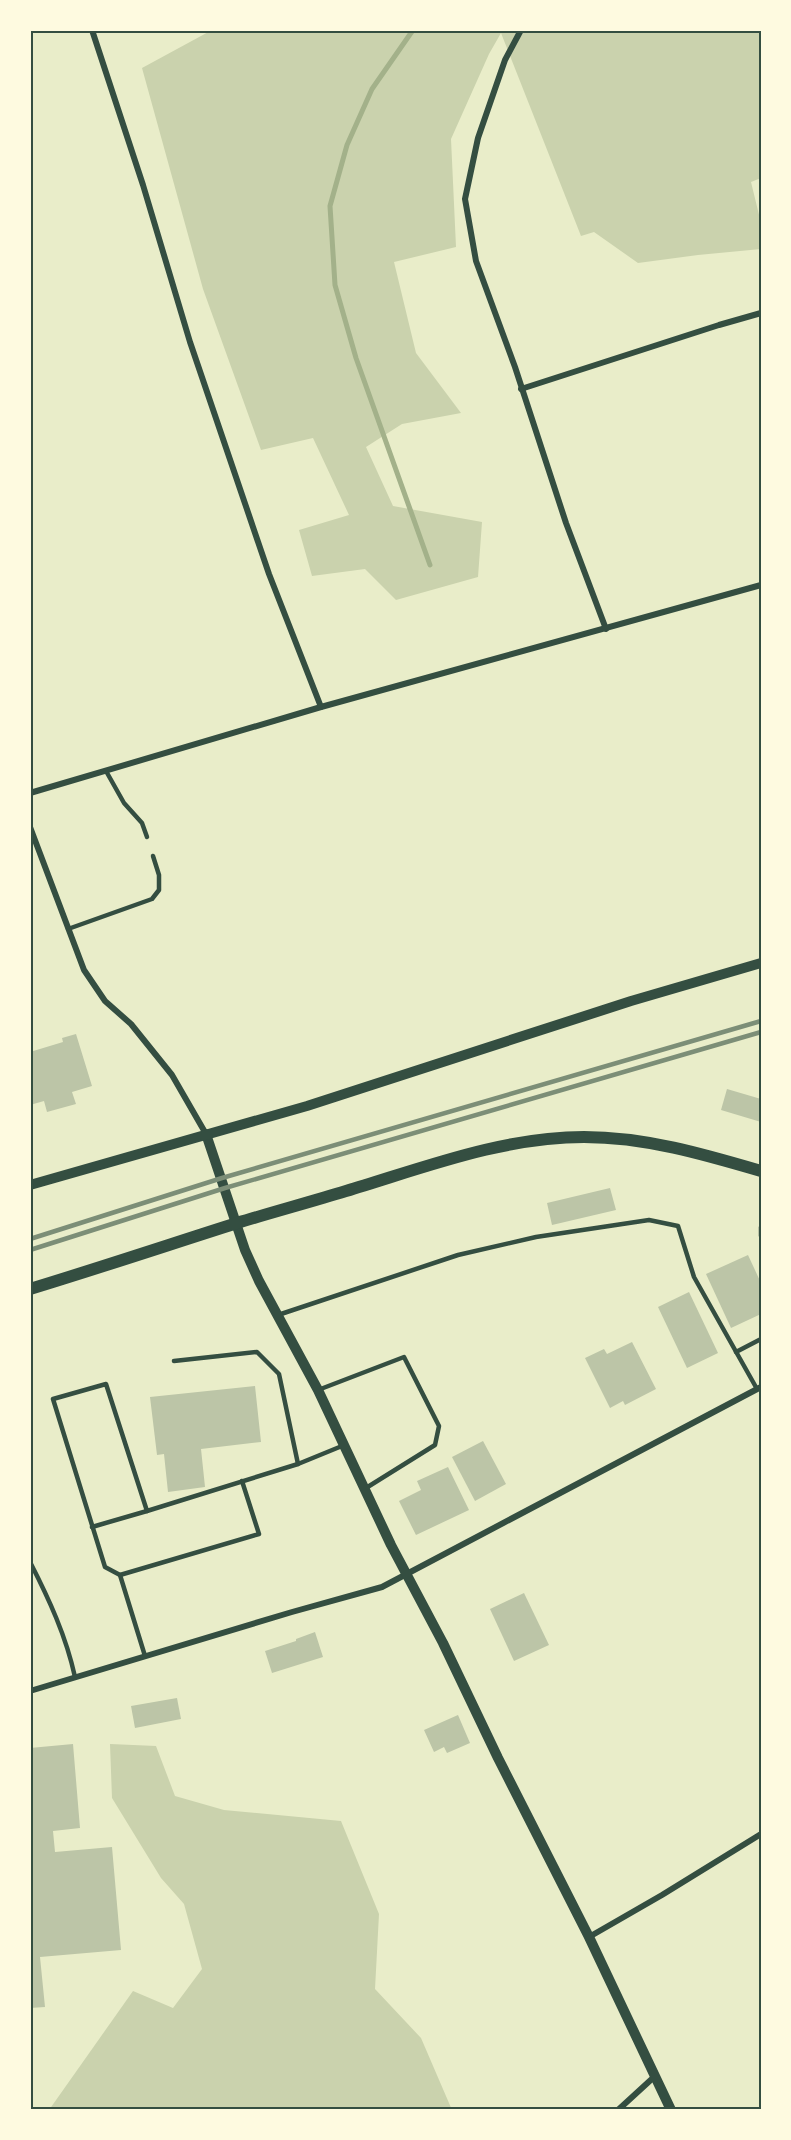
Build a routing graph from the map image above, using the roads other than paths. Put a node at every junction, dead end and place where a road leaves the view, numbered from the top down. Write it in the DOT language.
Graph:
graph roads {
  1 [pos="92,30"];
  2 [pos="521,30"];
  3 [pos="761,313"];
  4 [pos="521,389"];
  5 [pos="761,585"];
  6 [pos="606,629"];
  7 [pos="321,707"];
  8 [pos="106,771"];
  9 [pos="30,793"];
  10 [pos="30,827"];
  11 [pos="147,837"];
  12 [pos="153,856"];
  13 [pos="68,928"];
  14 [pos="761,963"];
  15 [pos="206,1134"];
  16 [pos="761,1171"];
  17 [pos="30,1185"];
  18 [pos="237,1223"];
  19 [pos="761,1227"];
  20 [pos="760,1235"];
  21 [pos="30,1289"];
  22 [pos="278,1316"];
  23 [pos="761,1338"];
  24 [pos="736,1352"];
  25 [pos="174,1361"];
  26 [pos="759,1388"];
  27 [pos="318,1390"];
  28 [pos="344,1446"];
  29 [pos="298,1464"];
  30 [pos="242,1481"];
  31 [pos="365,1489"];
  32 [pos="147,1511"];
  33 [pos="92,1527"];
  34 [pos="30,1562"];
  35 [pos="120,1575"];
  36 [pos="407,1575"];
  37 [pos="145,1656"];
  38 [pos="75,1677"];
  39 [pos="30,1691"];
  40 [pos="761,1834"];
  41 [pos="589,1937"];
  42 [pos="654,2077"];
  43 [pos="618,2110"];
  44 [pos="672,2110"];
  1 -- 7 [label="street"];
  2 -- 4 [label="street"];
  3 -- 4 [label="street"];
  4 -- 6 [label="street"];
  5 -- 6 [label="street"];
  6 -- 7 [label="street"];
  7 -- 8 [label="street"];
  8 -- 9 [label="street"];
  8 -- 11 [label="lane"];
  10 -- 13 [label="street"];
  12 -- 13 [label="lane"];
  13 -- 15 [label="street"];
  14 -- 15 [label="street"];
  15 -- 17 [label="street"];
  15 -- 18 [label="street"];
  16 -- 18 [label="main road"];
  18 -- 21 [label="main road"];
  18 -- 22 [label="street"];
  19 -- 20 [label="lane"];
  22 -- 24 [label="lane"];
  22 -- 27 [label="street"];
  23 -- 24 [label="lane"];
  24 -- 26 [label="lane"];
  25 -- 29 [label="lane"];
  26 -- 36 [label="street"];
  27 -- 28 [label="street"];
  27 -- 31 [label="lane"];
  28 -- 29 [label="lane"];
  28 -- 31 [label="street"];
  29 -- 30 [label="lane"];
  30 -- 32 [label="lane"];
  30 -- 35 [label="lane"];
  31 -- 36 [label="street"];
  32 -- 33 [label="lane"];
  32 -- 33 [label="lane"];
  33 -- 35 [label="lane"];
  34 -- 38 [label="lane"];
  35 -- 37 [label="lane"];
  36 -- 37 [label="street"];
  36 -- 41 [label="street"];
  37 -- 38 [label="street"];
  38 -- 39 [label="street"];
  40 -- 41 [label="street"];
  41 -- 42 [label="street"];
  42 -- 43 [label="street"];
  42 -- 44 [label="street"];
}
